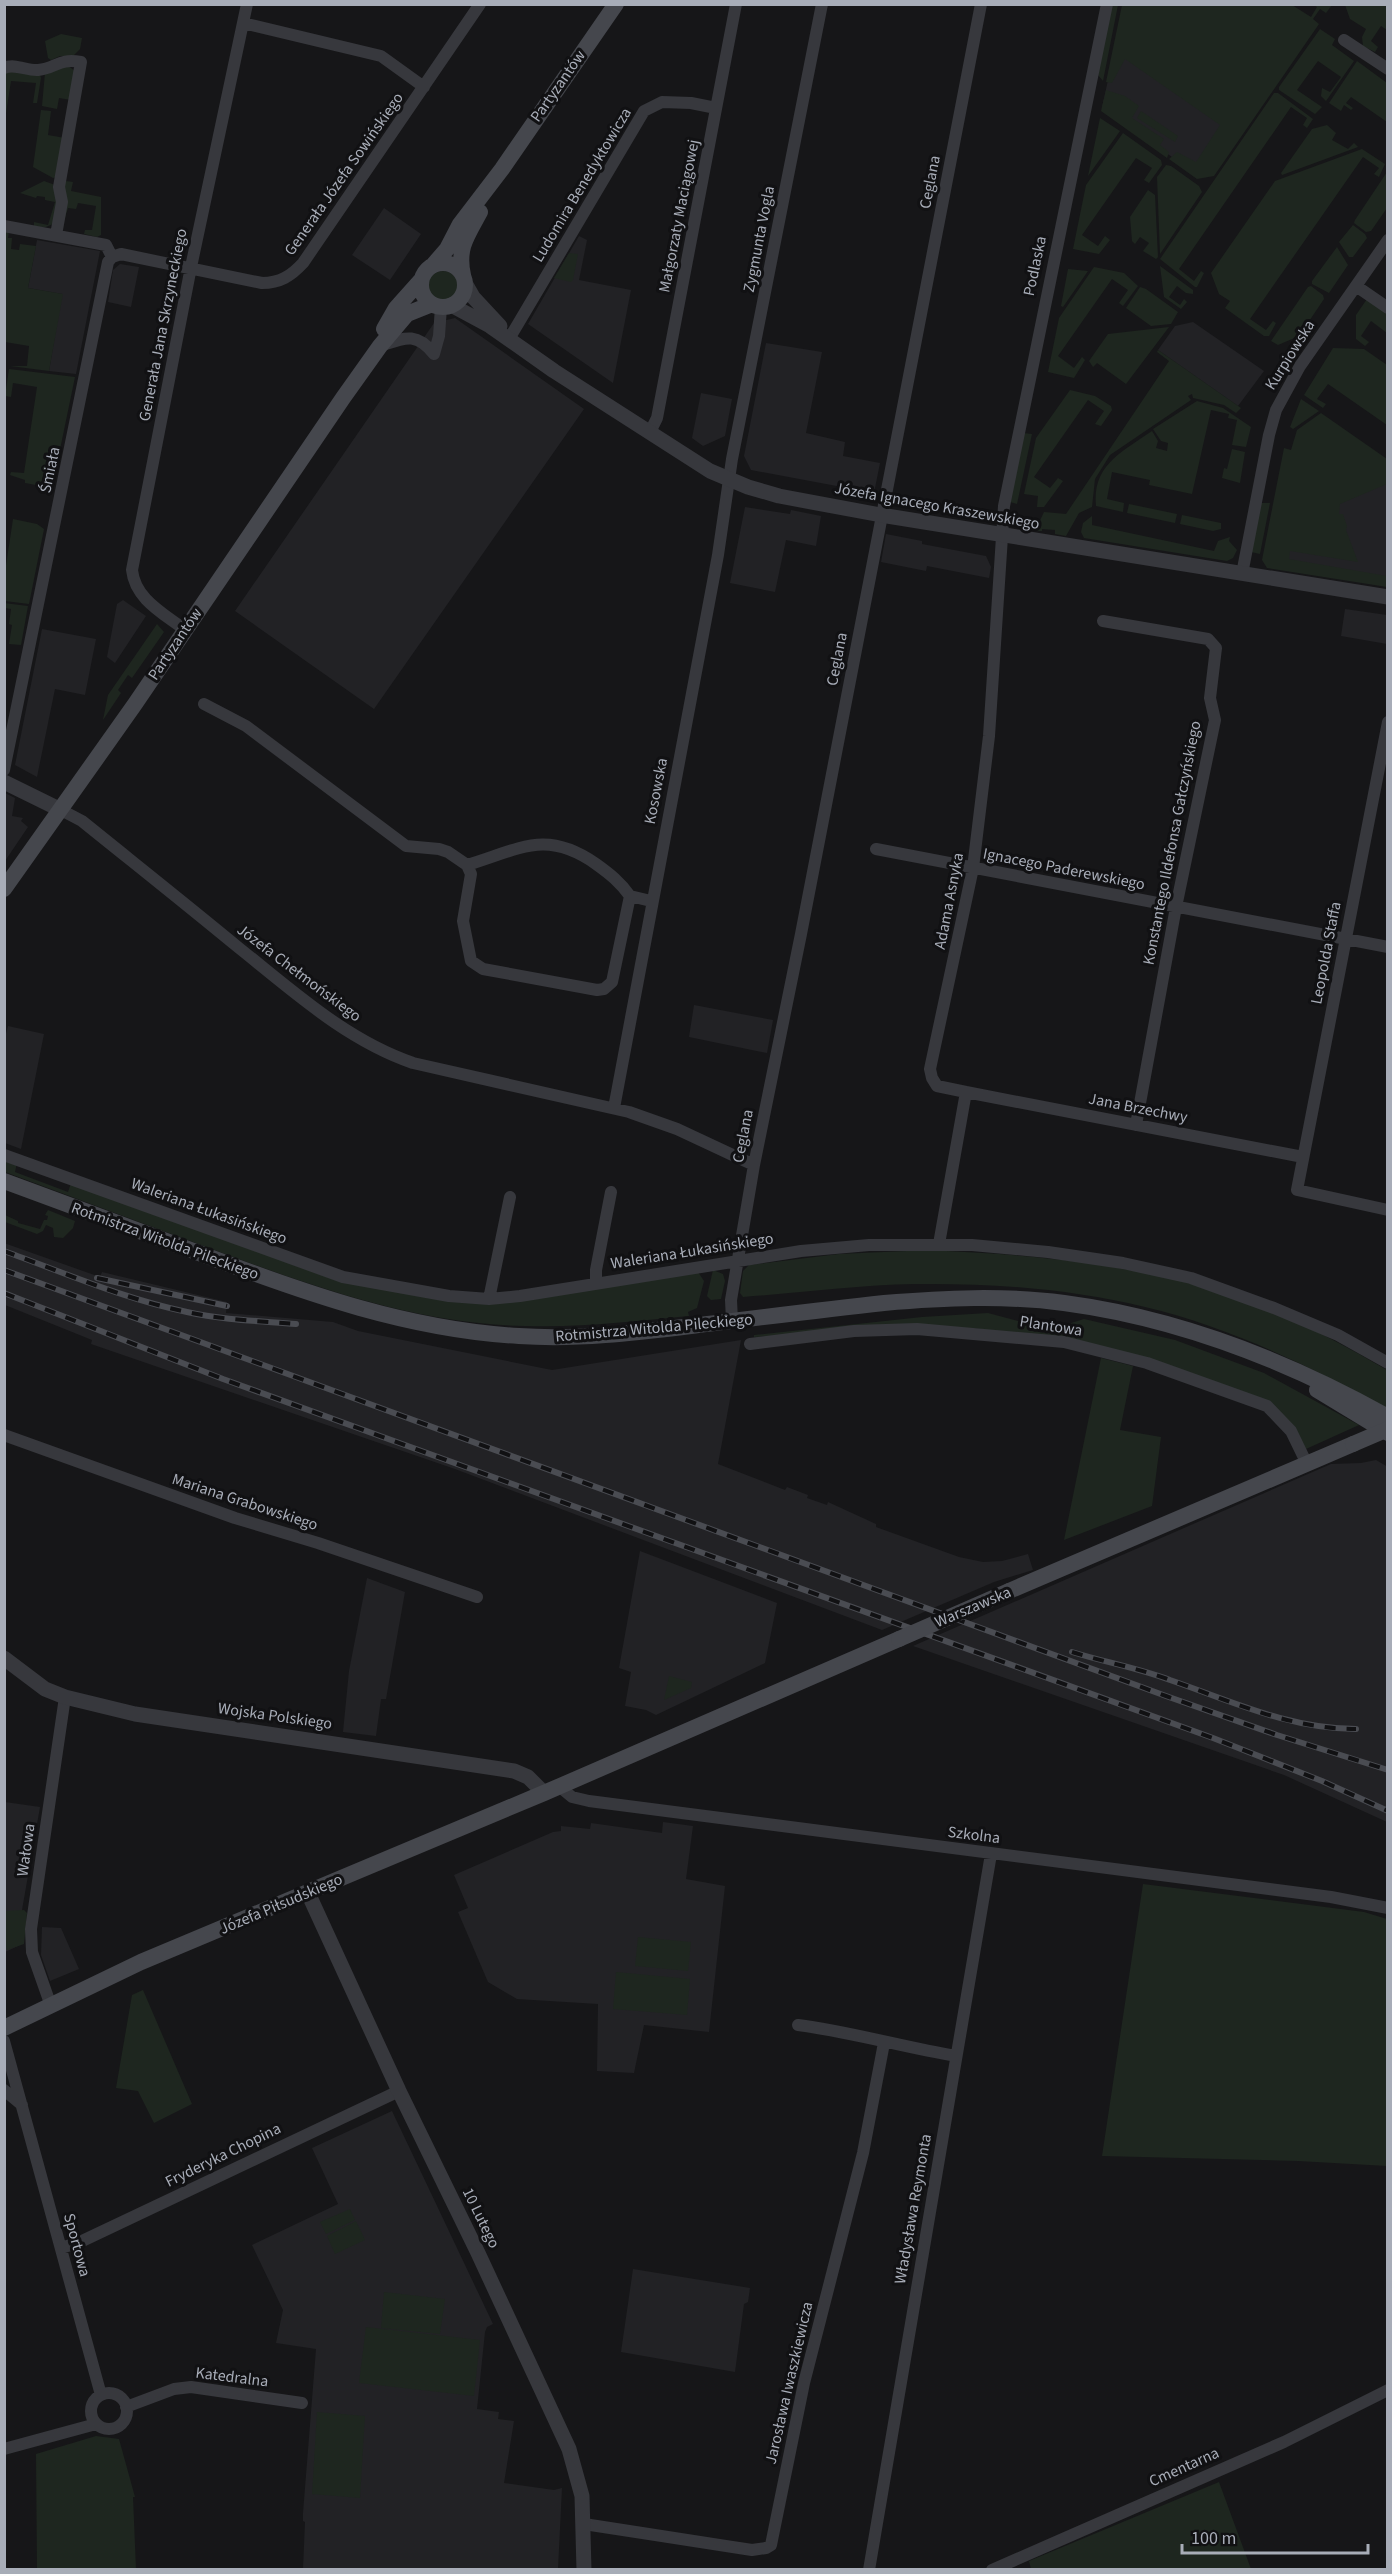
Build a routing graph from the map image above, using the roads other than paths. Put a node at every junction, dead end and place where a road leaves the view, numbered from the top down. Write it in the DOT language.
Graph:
graph roads {
  1 [pos="246,4"];
  2 [pos="480,4"];
  3 [pos="616,4"];
  4 [pos="736,4"];
  5 [pos="822,4"];
  6 [pos="981,4"];
  7 [pos="1107,4"];
  8 [pos="243,23"];
  9 [pos="1344,40"];
  10 [pos="4,68"];
  11 [pos="1388,69"];
  12 [pos="423,87"];
  13 [pos="717,108"];
  14 [pos="502,169"];
  15 [pos="4,226"];
  16 [pos="56,235"];
  17 [pos="1388,240"];
  18 [pos="112,257"];
  19 [pos="434,264"];
  20 [pos="191,267"];
  21 [pos="464,279"];
  22 [pos="421,280"];
  23 [pos="1356,286"];
  24 [pos="441,305"];
  25 [pos="1388,308"];
  26 [pos="512,341"];
  27 [pos="380,346"];
  28 [pos="343,398"];
  29 [pos="650,432"];
  30 [pos="730,480"];
  31 [pos="881,515"];
  32 [pos="1001,535"];
  33 [pos="1242,574"];
  34 [pos="1388,597"];
  35 [pos="1103,621"];
  36 [pos="185,630"];
  37 [pos="204,704"];
  38 [pos="1388,722"];
  39 [pos="4,770"];
  40 [pos="4,782"];
  41 [pos="61,810"];
  42 [pos="876,849"];
  43 [pos="467,865"];
  44 [pos="974,868"];
  45 [pos="4,889"];
  46 [pos="630,896"];
  47 [pos="651,901"];
  48 [pos="1176,907"];
  49 [pos="1345,939"];
  50 [pos="1388,947"];
  51 [pos="966,1092"];
  52 [pos="614,1108"];
  53 [pos="1136,1125"];
  54 [pos="4,1155"];
  55 [pos="1303,1157"];
  56 [pos="754,1165"];
  57 [pos="4,1181"];
  58 [pos="611,1192"];
  59 [pos="510,1197"];
  60 [pos="1388,1210"];
  61 [pos="939,1244"];
  62 [pos="737,1260"];
  63 [pos="596,1283"];
  64 [pos="489,1299"];
  65 [pos="732,1321"];
  66 [pos="750,1344"];
  67 [pos="1388,1363"];
  68 [pos="1281,1366"];
  69 [pos="1388,1417"];
  70 [pos="1388,1431"];
  71 [pos="4,1435"];
  72 [pos="1307,1464"];
  73 [pos="477,1597"];
  74 [pos="4,1658"];
  75 [pos="65,1697"];
  76 [pos="552,1790"];
  77 [pos="991,1854"];
  78 [pos="308,1893"];
  79 [pos="1388,1908"];
  80 [pos="51,2006"];
  81 [pos="798,2025"];
  82 [pos="4,2028"];
  83 [pos="4,2041"];
  84 [pos="884,2043"];
  85 [pos="956,2056"];
  86 [pos="4,2090"];
  87 [pos="399,2091"];
  88 [pos="22,2105"];
  89 [pos="61,2248"];
  90 [pos="1388,2390"];
  91 [pos="101,2395"];
  92 [pos="302,2403"];
  93 [pos="126,2407"];
  94 [pos="96,2424"];
  95 [pos="4,2449"];
  96 [pos="584,2524"];
  97 [pos="584,2570"];
  98 [pos="869,2570"];
  99 [pos="992,2570"];
  1 -- 8 [label="street, Generała Jana Skrzyneckiego"];
  2 -- 12 [label="street, Generała Józefa Sowińskiego"];
  3 -- 14 [label="main road, Partyzantów"];
  4 -- 13 [label="street, Małgorzaty Maciągowej"];
  5 -- 30 [label="street, Zygmunta Vogla"];
  6 -- 31 [label="street, Ceglana"];
  7 -- 32 [label="street, Podlaska"];
  8 -- 12 [label="street"];
  8 -- 20 [label="street, Generała Jana Skrzyneckiego"];
  9 -- 11 [label="street"];
  10 -- 16 [label="street"];
  12 -- 20 [label="street, Generała Józefa Sowińskiego"];
  13 -- 26 [label="street, Ludomira Benedyktowicza"];
  13 -- 29 [label="street, Małgorzaty Maciągowej"];
  14 -- 19 [label="main road, Partyzantów"];
  14 -- 21 [label="main road, Partyzantów"];
  15 -- 16 [label="street"];
  16 -- 18 [label="street"];
  17 -- 23 [label="street, Kurpiowska"];
  18 -- 20 [label="street"];
  18 -- 39 [label="street, Śmiała"];
  19 -- 21 [label="main road"];
  19 -- 22 [label="main road"];
  20 -- 36 [label="street, Generała Jana Skrzyneckiego"];
  21 -- 24 [label="main road"];
  21 -- 26 [label="street, Józefa Ignacego Kraszewskiego"];
  22 -- 24 [label="main road"];
  22 -- 28 [label="main road, Partyzantów"];
  23 -- 25 [label="street"];
  23 -- 33 [label="street, Kurpiowska"];
  24 -- 26 [label="street, Józefa Ignacego Kraszewskiego"];
  24 -- 27 [label="main road, Partyzantów"];
  24 -- 27 [label="street"];
  26 -- 29 [label="street, Józefa Ignacego Kraszewskiego"];
  27 -- 28 [label="main road, Partyzantów"];
  28 -- 36 [label="main road, Partyzantów"];
  29 -- 30 [label="street, Józefa Ignacego Kraszewskiego"];
  30 -- 31 [label="street, Józefa Ignacego Kraszewskiego"];
  30 -- 47 [label="street, Kosowska"];
  31 -- 32 [label="street, Józefa Ignacego Kraszewskiego"];
  31 -- 56 [label="street, Ceglana"];
  32 -- 33 [label="street, Józefa Ignacego Kraszewskiego"];
  32 -- 44 [label="street, Adama Asnyka"];
  33 -- 34 [label="street, Józefa Ignacego Kraszewskiego"];
  35 -- 48 [label="street, Konstantego Ildefonsa Gałczyńskiego"];
  36 -- 41 [label="main road, Partyzantów"];
  37 -- 43 [label="street"];
  38 -- 49 [label="street, Leopolda Staffa"];
  40 -- 41 [label="street"];
  41 -- 45 [label="main road, Partyzantów"];
  41 -- 52 [label="street, Józefa Chełmońskiego"];
  42 -- 44 [label="street, Ignacego Paderewskiego"];
  43 -- 46 [label="street"];
  43 -- 46 [label="street"];
  44 -- 48 [label="street, Ignacego Paderewskiego"];
  44 -- 51 [label="street, Adama Asnyka"];
  46 -- 47 [label="street"];
  47 -- 52 [label="street, Kosowska"];
  48 -- 49 [label="street, Ignacego Paderewskiego"];
  48 -- 53 [label="street, Konstantego Ildefonsa Gałczyńskiego"];
  49 -- 50 [label="street, Ignacego Paderewskiego"];
  49 -- 55 [label="street, Leopolda Staffa"];
  51 -- 53 [label="street, Jana Brzechwy"];
  51 -- 61 [label="street"];
  52 -- 56 [label="street, Józefa Chełmońskiego"];
  53 -- 55 [label="street, Jana Brzechwy"];
  54 -- 64 [label="street, Waleriana Łukasińskiego"];
  55 -- 60 [label="street, Leopolda Staffa"];
  56 -- 62 [label="street, Ceglana"];
  57 -- 65 [label="main road, Rotmistrza Witolda Pileckiego"];
  58 -- 63 [label="street"];
  59 -- 64 [label="street"];
  61 -- 62 [label="street, Waleriana Łukasińskiego"];
  61 -- 67 [label="street, Waleriana Łukasińskiego"];
  62 -- 63 [label="street, Waleriana Łukasińskiego"];
  62 -- 65 [label="street, Ceglana"];
  63 -- 64 [label="street, Waleriana Łukasińskiego"];
  65 -- 68 [label="main road, Rotmistrza Witolda Pileckiego"];
  66 -- 72 [label="street, Plantowa"];
  68 -- 69 [label="main road, Rotmistrza Witolda Pileckiego"];
  68 -- 70 [label="main road, Rotmistrza Witolda Pileckiego"];
  70 -- 72 [label="main road, Warszawska, bridge"];
  71 -- 73 [label="street, Mariana Grabowskiego"];
  72 -- 76 [label="main road, Warszawska, bridge"];
  74 -- 75 [label="street, Wojska Polskiego"];
  75 -- 76 [label="street, Wojska Polskiego"];
  75 -- 80 [label="street, Wałowa"];
  76 -- 77 [label="street, Szkolna"];
  76 -- 78 [label="main road, Józefa Piłsudskiego"];
  77 -- 79 [label="street, Szkolna"];
  77 -- 85 [label="street, Władysława Reymonta"];
  78 -- 80 [label="main road, Józefa Piłsudskiego"];
  78 -- 87 [label="street, 10 Lutego"];
  80 -- 82 [label="main road, Józefa Piłsudskiego"];
  81 -- 84 [label="street"];
  83 -- 88 [label="street, Sportowa"];
  84 -- 85 [label="street"];
  84 -- 96 [label="street, Jarosława Iwaszkiewicza"];
  85 -- 98 [label="street, Władysława Reymonta"];
  86 -- 88 [label="street"];
  87 -- 89 [label="street, Fryderyka Chopina"];
  87 -- 96 [label="street, 10 Lutego"];
  88 -- 89 [label="street, Sportowa"];
  89 -- 91 [label="street, Sportowa"];
  90 -- 99 [label="street, Cmentarna"];
  91 -- 93 [label="street"];
  91 -- 94 [label="street"];
  92 -- 93 [label="street, Katedralna"];
  93 -- 94 [label="street"];
  94 -- 95 [label="street"];
  96 -- 97 [label="street, 10 Lutego"];
}
